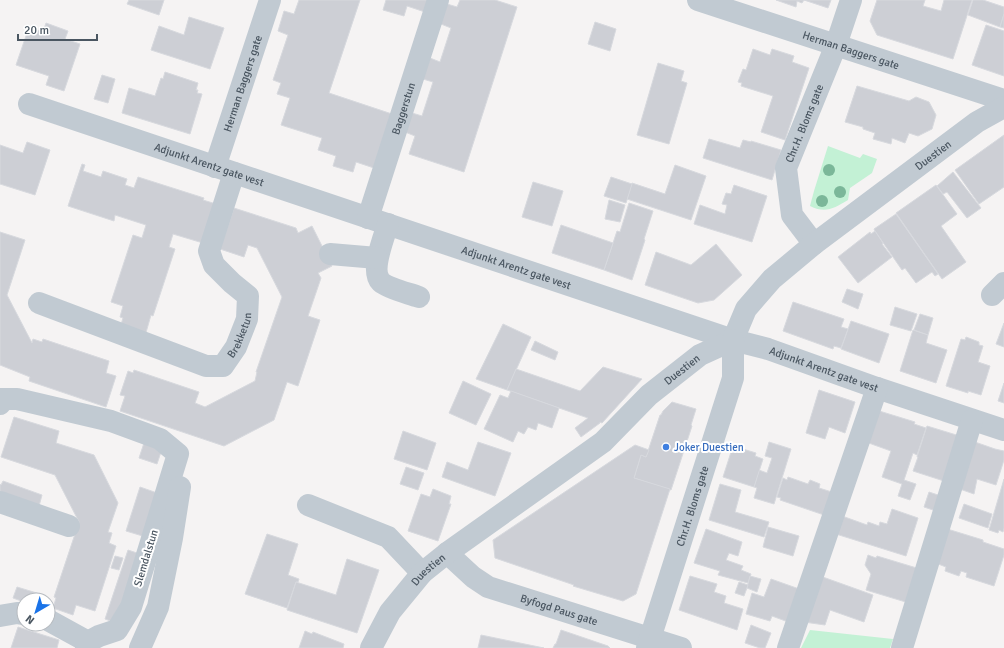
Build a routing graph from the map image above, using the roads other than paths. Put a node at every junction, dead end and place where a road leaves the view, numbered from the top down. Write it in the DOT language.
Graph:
graph roads {
  1 [pos="270,0"];
  2 [pos="438,0"];
  3 [pos="698,0"];
  4 [pos="851,0"];
  5 [pos="836,45"];
  6 [pos="1004,100"];
  7 [pos="29,104"];
  8 [pos="1004,107"];
  9 [pos="224,170"];
  10 [pos="378,221"];
  11 [pos="814,244"];
  12 [pos="330,254"];
  13 [pos="377,258"];
  14 [pos="419,297"];
  15 [pos="39,303"];
  16 [pos="734,340"];
  17 [pos="877,388"];
  18 [pos="0,401"];
  19 [pos="972,420"];
  20 [pos="1004,430"];
  21 [pos="178,454"];
  22 [pos="0,502"];
  23 [pos="308,505"];
  24 [pos="69,526"];
  25 [pos="447,553"];
  26 [pos="422,572"];
  27 [pos="16,613"];
  28 [pos="0,616"];
  29 [pos="56,625"];
  30 [pos="648,643"];
  31 [pos="87,645"];
  32 [pos="140,648"];
  33 [pos="371,648"];
  34 [pos="681,648"];
  35 [pos="788,648"];
  36 [pos="902,648"];
  1 -- 9 [label="street, Herman Baggers gate"];
  2 -- 10 [label="street, Baggerstun"];
  3 -- 5 [label="street, Herman Baggers gate"];
  4 -- 5 [label="street, Chr.H. Bloms gate"];
  5 -- 6 [label="street, Herman Baggers gate"];
  5 -- 11 [label="street, Chr.H. Bloms gate"];
  7 -- 9 [label="street, Adjunkt Arentz gate vest"];
  8 -- 11 [label="street, Duestien"];
  9 -- 10 [label="street, Adjunkt Arentz gate vest"];
  9 -- 15 [label="street, Brekketun"];
  10 -- 13 [label="street, Baggerstun"];
  10 -- 16 [label="street, Adjunkt Arentz gate vest"];
  11 -- 16 [label="street, Duestien"];
  12 -- 13 [label="street"];
  13 -- 14 [label="street"];
  16 -- 17 [label="street, Adjunkt Arentz gate vest"];
  16 -- 25 [label="street, Duestien"];
  16 -- 30 [label="street, Chr.H. Bloms gate"];
  17 -- 19 [label="street, Adjunkt Arentz gate vest"];
  17 -- 35 [label="street"];
  18 -- 21 [label="street"];
  19 -- 20 [label="street, Adjunkt Arentz gate vest"];
  19 -- 36 [label="street"];
  21 -- 31 [label="street, Slemdalstun"];
  21 -- 32 [label="street, Slemdalstun"];
  22 -- 24 [label="street"];
  23 -- 26 [label="street"];
  25 -- 26 [label="street, Duestien"];
  25 -- 30 [label="street, Byfogd Paus gate"];
  26 -- 33 [label="street, Duestien"];
  27 -- 28 [label="street"];
  29 -- 31 [label="street, Slemdalstun"];
  30 -- 34 [label="street, Byfogd Paus gate"];
}
